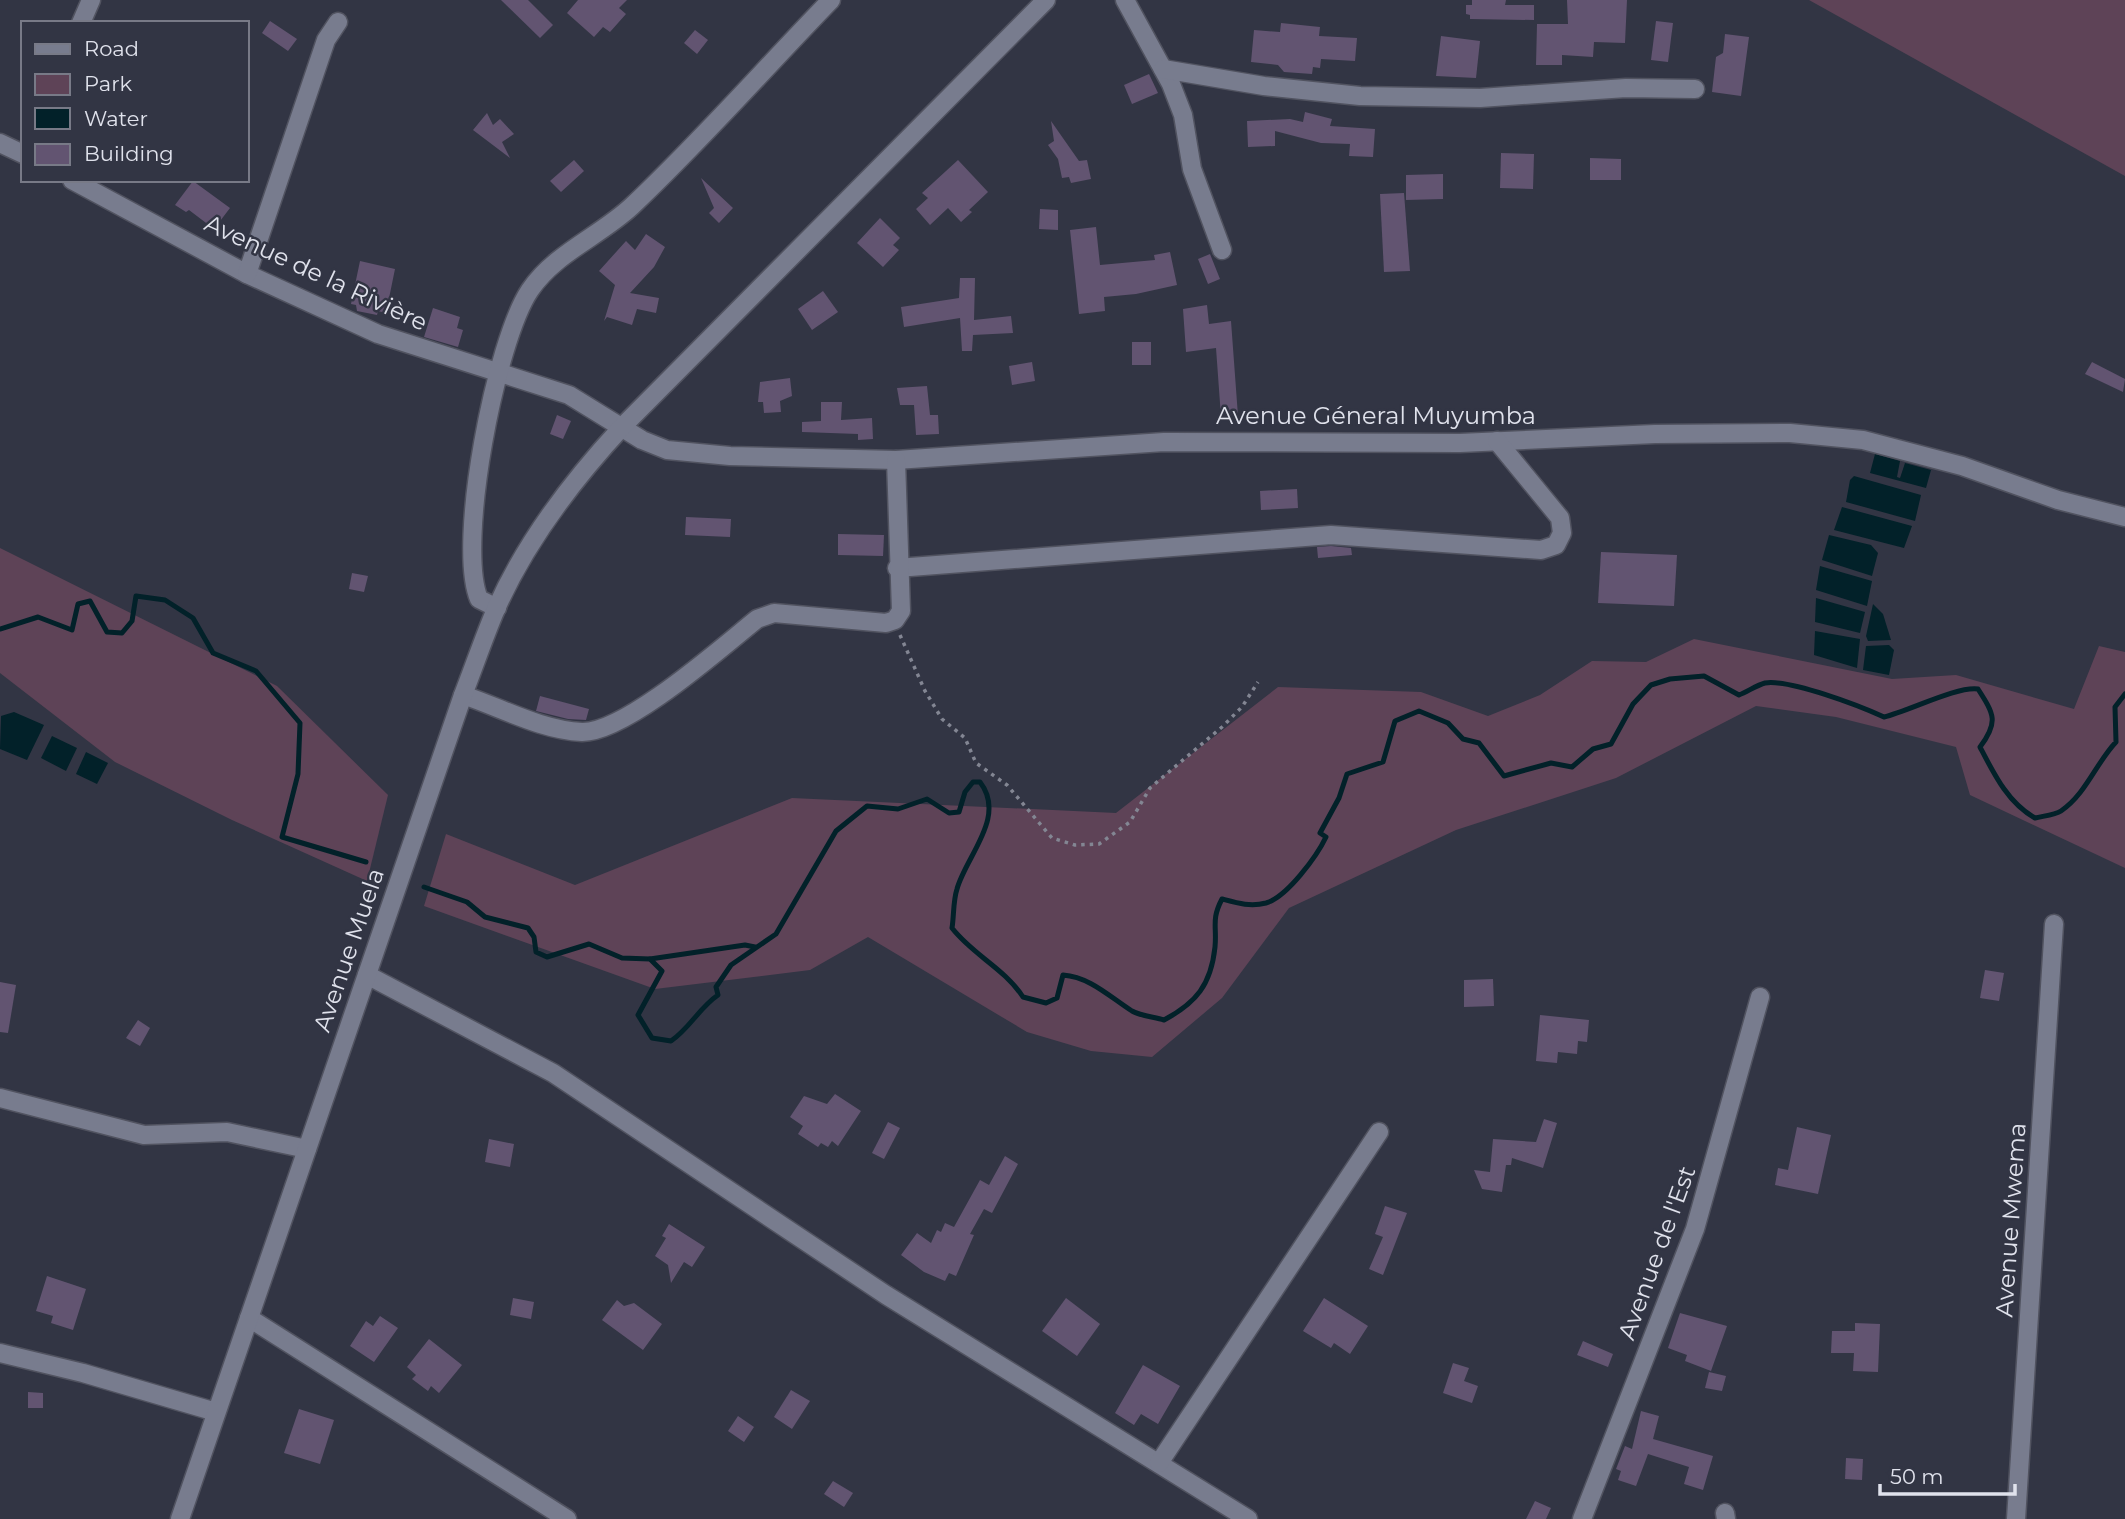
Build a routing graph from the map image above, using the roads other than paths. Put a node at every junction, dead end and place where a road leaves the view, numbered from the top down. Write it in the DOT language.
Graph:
graph roads {
  1 [pos="91,0"];
  2 [pos="831,0"];
  3 [pos="1046,0"];
  4 [pos="1125,0"];
  5 [pos="82,21"];
  6 [pos="338,22"];
  7 [pos="1163,69"];
  8 [pos="1695,89"];
  9 [pos="0,142"];
  10 [pos="21,153"];
  11 [pos="76,182"];
  12 [pos="1222,250"];
  13 [pos="247,274"];
  14 [pos="500,375"];
  15 [pos="622,427"];
  16 [pos="1497,441"];
  17 [pos="895,460"];
  18 [pos="2125,517"];
  19 [pos="897,568"];
  20 [pos="497,608"];
  21 [pos="463,695"];
  22 [pos="2053,924"];
  23 [pos="367,975"];
  24 [pos="1760,997"];
  25 [pos="0,1098"];
  26 [pos="1379,1132"];
  27 [pos="307,1149"];
  28 [pos="249,1318"];
  29 [pos="0,1353"];
  30 [pos="216,1412"];
  31 [pos="1159,1463"];
  32 [pos="180,1519"];
  33 [pos="567,1519"];
  34 [pos="1248,1519"];
  35 [pos="1582,1519"];
  36 [pos="2016,1519"];
  1 -- 5 [label="street"];
  2 -- 14 [label="street"];
  3 -- 15 [label="street, Avenue Muela"];
  4 -- 7 [label="street"];
  6 -- 13 [label="street"];
  7 -- 8 [label="street"];
  7 -- 12 [label="street"];
  9 -- 10 [label="street"];
  11 -- 13 [label="street, Avenue de la Rivière"];
  13 -- 14 [label="street, Avenue de la Rivière"];
  14 -- 15 [label="street, Avenue de la Rivière"];
  14 -- 20 [label="street"];
  15 -- 17 [label="street, Avenue Géneral Muyumba"];
  15 -- 20 [label="street, Avenue Muela"];
  16 -- 17 [label="street, Avenue Géneral Muyumba"];
  16 -- 18 [label="street, Avenue Géneral Muyumba"];
  16 -- 19 [label="street"];
  17 -- 19 [label="street"];
  19 -- 21 [label="street"];
  20 -- 21 [label="street, Avenue Muela"];
  21 -- 23 [label="street, Avenue Muela"];
  22 -- 36 [label="street, Avenue Mwema"];
  23 -- 27 [label="street, Avenue Muela"];
  23 -- 31 [label="street"];
  24 -- 35 [label="street, Avenue de l'Est"];
  25 -- 27 [label="street"];
  26 -- 31 [label="street"];
  27 -- 28 [label="street, Avenue Muela"];
  28 -- 30 [label="street, Avenue Muela"];
  28 -- 33 [label="street"];
  29 -- 30 [label="street"];
  30 -- 32 [label="street, Avenue Muela"];
  31 -- 34 [label="street"];
}
